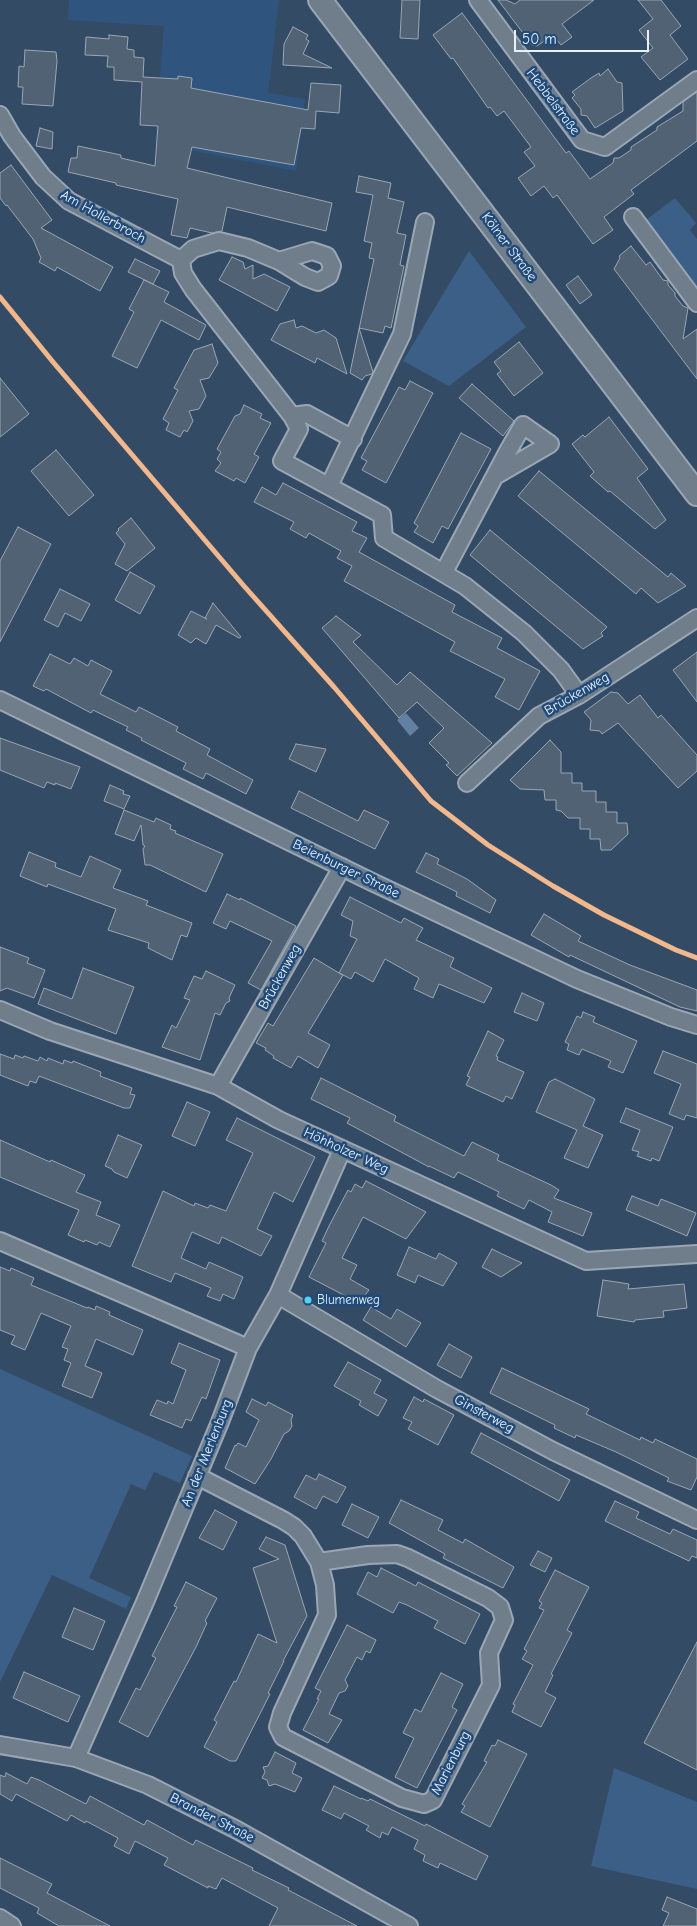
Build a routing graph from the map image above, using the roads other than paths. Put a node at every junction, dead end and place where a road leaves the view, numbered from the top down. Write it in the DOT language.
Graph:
graph roads {
  1 [pos="320,0"];
  2 [pos="478,0"];
  3 [pos="697,80"];
  4 [pos="0,115"];
  5 [pos="633,217"];
  6 [pos="425,222"];
  7 [pos="181,260"];
  8 [pos="279,261"];
  9 [pos="697,303"];
  10 [pos="292,416"];
  11 [pos="353,439"];
  12 [pos="495,476"];
  13 [pos="329,486"];
  14 [pos="697,494"];
  15 [pos="444,572"];
  16 [pos="697,618"];
  17 [pos="579,695"];
  18 [pos="0,700"];
  19 [pos="467,783"];
  20 [pos="342,867"];
  21 [pos="0,1010"];
  22 [pos="697,1025"];
  23 [pos="218,1086"];
  24 [pos="342,1150"];
  25 [pos="0,1241"];
  26 [pos="697,1254"];
  27 [pos="278,1295"];
  28 [pos="248,1348"];
  29 [pos="197,1476"];
  30 [pos="697,1520"];
  31 [pos="319,1562"];
  32 [pos="0,1746"];
  33 [pos="76,1758"];
  34 [pos="0,1918"];
  35 [pos="12,1926"];
  36 [pos="410,1926"];
  1 -- 14 [label="main road, Kölner Straße"];
  2 -- 3 [label="street, Hebbelstraße"];
  4 -- 7 [label="street, Am Hollerbroch"];
  5 -- 9 [label="street"];
  6 -- 11 [label="street"];
  7 -- 8 [label="street"];
  7 -- 10 [label="street"];
  10 -- 11 [label="street"];
  10 -- 13 [label="street"];
  11 -- 13 [label="street"];
  12 -- 15 [label="street"];
  13 -- 15 [label="street"];
  15 -- 17 [label="street"];
  16 -- 17 [label="street, Brückenweg"];
  17 -- 19 [label="street, Brückenweg"];
  18 -- 20 [label="street, Beienburger Straße"];
  20 -- 22 [label="street, Beienburger Straße"];
  20 -- 23 [label="street, Brückenweg"];
  21 -- 23 [label="street, Höhholzer Weg"];
  23 -- 24 [label="street, Höhholzer Weg"];
  24 -- 26 [label="street, Höhholzer Weg"];
  24 -- 27 [label="street, An der Merlenburg"];
  25 -- 28 [label="street"];
  27 -- 28 [label="street, An der Merlenburg"];
  27 -- 30 [label="street, Ginsterweg"];
  28 -- 29 [label="street, An der Merlenburg"];
  29 -- 31 [label="street, Marienburg"];
  29 -- 33 [label="street, An der Merlenburg"];
  31 -- 31 [label="street, Marienburg"];
  32 -- 33 [label="street, Brander Straße"];
  33 -- 36 [label="street, Brander Straße"];
  34 -- 35 [label="street"];
}
